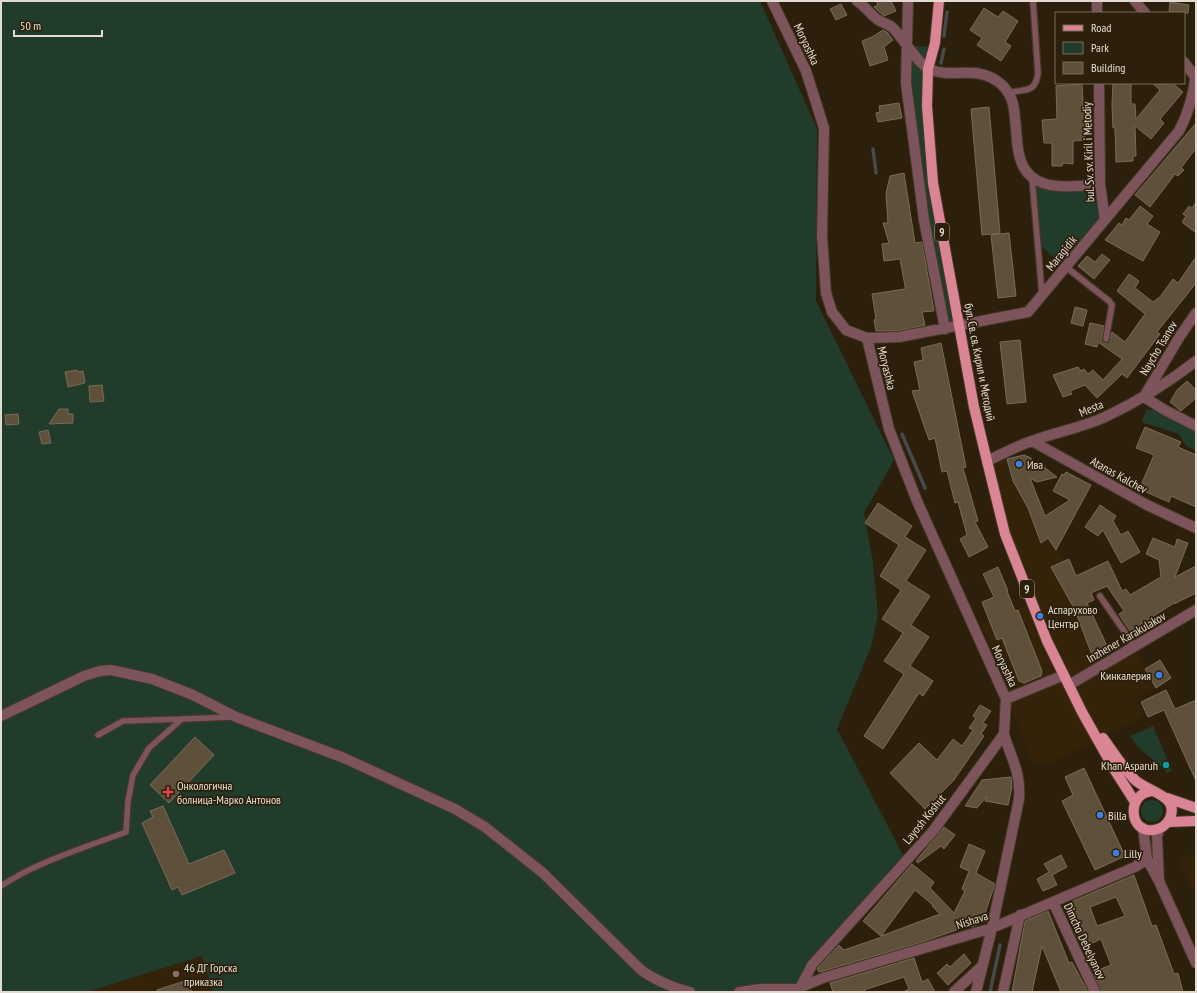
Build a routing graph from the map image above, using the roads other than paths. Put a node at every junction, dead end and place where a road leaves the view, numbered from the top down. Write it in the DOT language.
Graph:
graph roads {
  1 [pos="772,1"];
  2 [pos="857,1"];
  3 [pos="908,1"];
  4 [pos="939,1"];
  5 [pos="1033,1"];
  6 [pos="1097,1"];
  7 [pos="1135,1"];
  8 [pos="1098,12"];
  9 [pos="1144,12"];
  10 [pos="906,45"];
  11 [pos="1185,63"];
  12 [pos="928,69"];
  13 [pos="1196,72"];
  14 [pos="1196,77"];
  15 [pos="1099,84"];
  16 [pos="1010,93"];
  17 [pos="1032,178"];
  18 [pos="1100,184"];
  19 [pos="1105,220"];
  20 [pos="1066,267"];
  21 [pos="1043,296"];
  22 [pos="1196,313"];
  23 [pos="959,325"];
  24 [pos="945,329"];
  25 [pos="867,338"];
  26 [pos="1106,339"];
  27 [pos="1196,361"];
  28 [pos="1144,397"];
  29 [pos="1196,426"];
  30 [pos="1032,441"];
  31 [pos="987,460"];
  32 [pos="1196,528"];
  33 [pos="1100,596"];
  34 [pos="1196,610"];
  35 [pos="1135,647"];
  36 [pos="1064,675"];
  37 [pos="1069,685"];
  38 [pos="1006,699"];
  39 [pos="1082,712"];
  40 [pos="1,716"];
  41 [pos="236,717"];
  42 [pos="182,719"];
  43 [pos="1004,734"];
  44 [pos="98,735"];
  45 [pos="1153,791"];
  46 [pos="1166,798"];
  47 [pos="1135,802"];
  48 [pos="1196,808"];
  49 [pos="1196,821"];
  50 [pos="1168,822"];
  51 [pos="1143,828"];
  52 [pos="1159,829"];
  53 [pos="1146,860"];
  54 [pos="1159,881"];
  55 [pos="1,886"];
  56 [pos="1053,902"];
  57 [pos="1020,915"];
  58 [pos="992,928"];
  59 [pos="1196,963"];
  60 [pos="981,967"];
  61 [pos="795,991"];
  62 [pos="690,992"];
  63 [pos="739,992"];
  64 [pos="954,992"];
  65 [pos="976,992"];
  66 [pos="1003,992"];
  67 [pos="1095,992"];
  1 -- 25 [label="street, Moryashka"];
  2 -- 10 [label="street"];
  3 -- 10 [label="street"];
  4 -- 12 [label="main road, бул. Св. св. Кирил и Методий / 9"];
  5 -- 16 [label="lane"];
  6 -- 8 [label="street"];
  7 -- 9 [label="street"];
  10 -- 12 [label="street"];
  10 -- 24 [label="street"];
  11 -- 14 [label="street"];
  12 -- 16 [label="street"];
  12 -- 23 [label="main road, бул. Св. св. Кирил и Методий / 9"];
  13 -- 14 [label="street, Maragidik"];
  14 -- 19 [label="street, Maragidik"];
  15 -- 18 [label="street, bul. Sv. sv. Kiril i Metodiy"];
  16 -- 17 [label="street"];
  17 -- 18 [label="street"];
  17 -- 21 [label="lane"];
  18 -- 19 [label="street, bul. Sv. sv. Kiril i Metodiy"];
  19 -- 20 [label="street, Maragidik"];
  20 -- 21 [label="street, Maragidik"];
  20 -- 26 [label="lane"];
  21 -- 23 [label="street, Maragidik"];
  22 -- 28 [label="street, Naycho Tsanov"];
  23 -- 24 [label="street, Maragidik"];
  23 -- 31 [label="main road, бул. Св. св. Кирил и Методий / 9"];
  24 -- 25 [label="street, Maragidik"];
  25 -- 38 [label="street, Moryashka"];
  27 -- 28 [label="street, Mesta"];
  28 -- 29 [label="street"];
  28 -- 30 [label="street, Mesta"];
  30 -- 31 [label="street, Mesta"];
  30 -- 32 [label="street, Atanas Kalchev"];
  31 -- 36 [label="main road, бул. Св. св. Кирил и Методий / 9"];
  33 -- 35 [label="lane"];
  34 -- 35 [label="street, Inzhener Karakulakov"];
  35 -- 37 [label="street, Inzhener Karakulakov"];
  36 -- 37 [label="main road, бул. Св. св. Кирил и Методий / 9"];
  36 -- 38 [label="street"];
  37 -- 39 [label="main road, бул. Св. св. Кирил и Методий / 9"];
  38 -- 43 [label="street"];
  39 -- 45 [label="main road, 9"];
  39 -- 47 [label="main road, 9"];
  40 -- 41 [label="street"];
  41 -- 42 [label="lane"];
  41 -- 62 [label="street"];
  42 -- 44 [label="lane"];
  42 -- 55 [label="lane"];
  43 -- 58 [label="street"];
  43 -- 61 [label="street, Layosh Koshut"];
  45 -- 46 [label="main road, 9"];
  45 -- 47 [label="main road"];
  46 -- 48 [label="main road, 9"];
  46 -- 50 [label="main road"];
  47 -- 51 [label="main road"];
  49 -- 50 [label="main road"];
  50 -- 52 [label="main road"];
  51 -- 52 [label="main road"];
  51 -- 53 [label="street"];
  52 -- 54 [label="street"];
  53 -- 54 [label="street"];
  53 -- 56 [label="street, Nishava"];
  54 -- 59 [label="street"];
  56 -- 57 [label="street, Nishava"];
  56 -- 67 [label="street, Dimcho Debelyanov"];
  57 -- 58 [label="street, Nishava"];
  57 -- 66 [label="street"];
  58 -- 60 [label="street"];
  58 -- 61 [label="street, Nishava"];
  60 -- 64 [label="street"];
  60 -- 65 [label="street"];
  61 -- 63 [label="street"];
}
